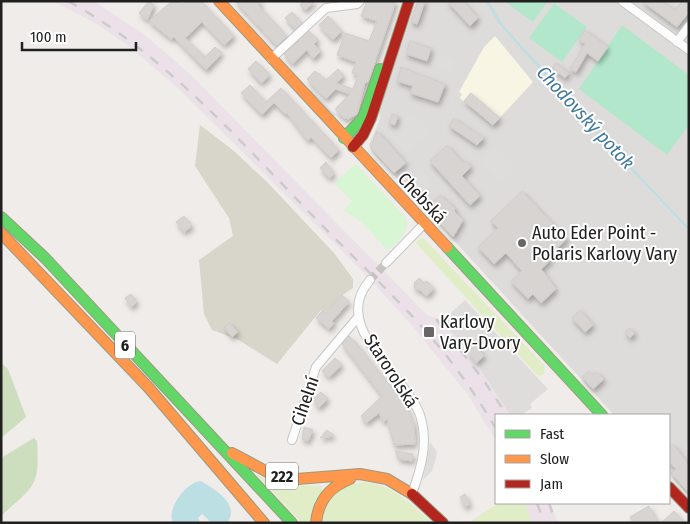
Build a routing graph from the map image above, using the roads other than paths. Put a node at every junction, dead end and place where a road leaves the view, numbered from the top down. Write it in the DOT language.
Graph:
graph roads {
  1 [pos="219,1"];
  2 [pos="360,1"];
  3 [pos="409,1"];
  4 [pos="622,1"];
  5 [pos="689,26"];
  6 [pos="398,33"];
  7 [pos="677,42"];
  8 [pos="689,50"];
  9 [pos="271,59"];
  10 [pos="344,138"];
  11 [pos="353,147"];
  12 [pos="1,217"];
  13 [pos="424,224"];
  14 [pos="1,233"];
  15 [pos="386,263"];
  16 [pos="370,280"];
  17 [pos="358,317"];
  18 [pos="601,414"];
  19 [pos="206,432"];
  20 [pos="292,440"];
  21 [pos="217,466"];
  22 [pos="370,476"];
  23 [pos="670,488"];
  24 [pos="412,494"];
  25 [pos="689,508"];
  26 [pos="264,523"];
  27 [pos="274,523"];
  28 [pos="292,523"];
  29 [pos="316,523"];
  30 [pos="443,523"];
  1 -- 9 [label="main road, Chebská"];
  2 -- 9 [label="street"];
  3 -- 6 [label="main road"];
  4 -- 7 [label="street"];
  5 -- 7 [label="street"];
  6 -- 10 [label="main road"];
  6 -- 11 [label="main road"];
  7 -- 8 [label="street"];
  9 -- 10 [label="main road, Chebská"];
  10 -- 11 [label="main road, Chebská"];
  11 -- 13 [label="main road, Chebská"];
  12 -- 19 [label="main road, 6"];
  13 -- 15 [label="street"];
  13 -- 18 [label="main road, Chebská"];
  14 -- 21 [label="main road, 6"];
  16 -- 17 [label="street, Starorolská"];
  17 -- 20 [label="street, Cihelní"];
  17 -- 24 [label="street, Starorolská"];
  19 -- 22 [label="main road, 222"];
  19 -- 28 [label="main road, 6"];
  21 -- 26 [label="main road, 222"];
  21 -- 27 [label="main road, 6"];
  22 -- 24 [label="main road, 222"];
  22 -- 29 [label="main road"];
  23 -- 25 [label="main road"];
  24 -- 30 [label="main road, 222"];
}
